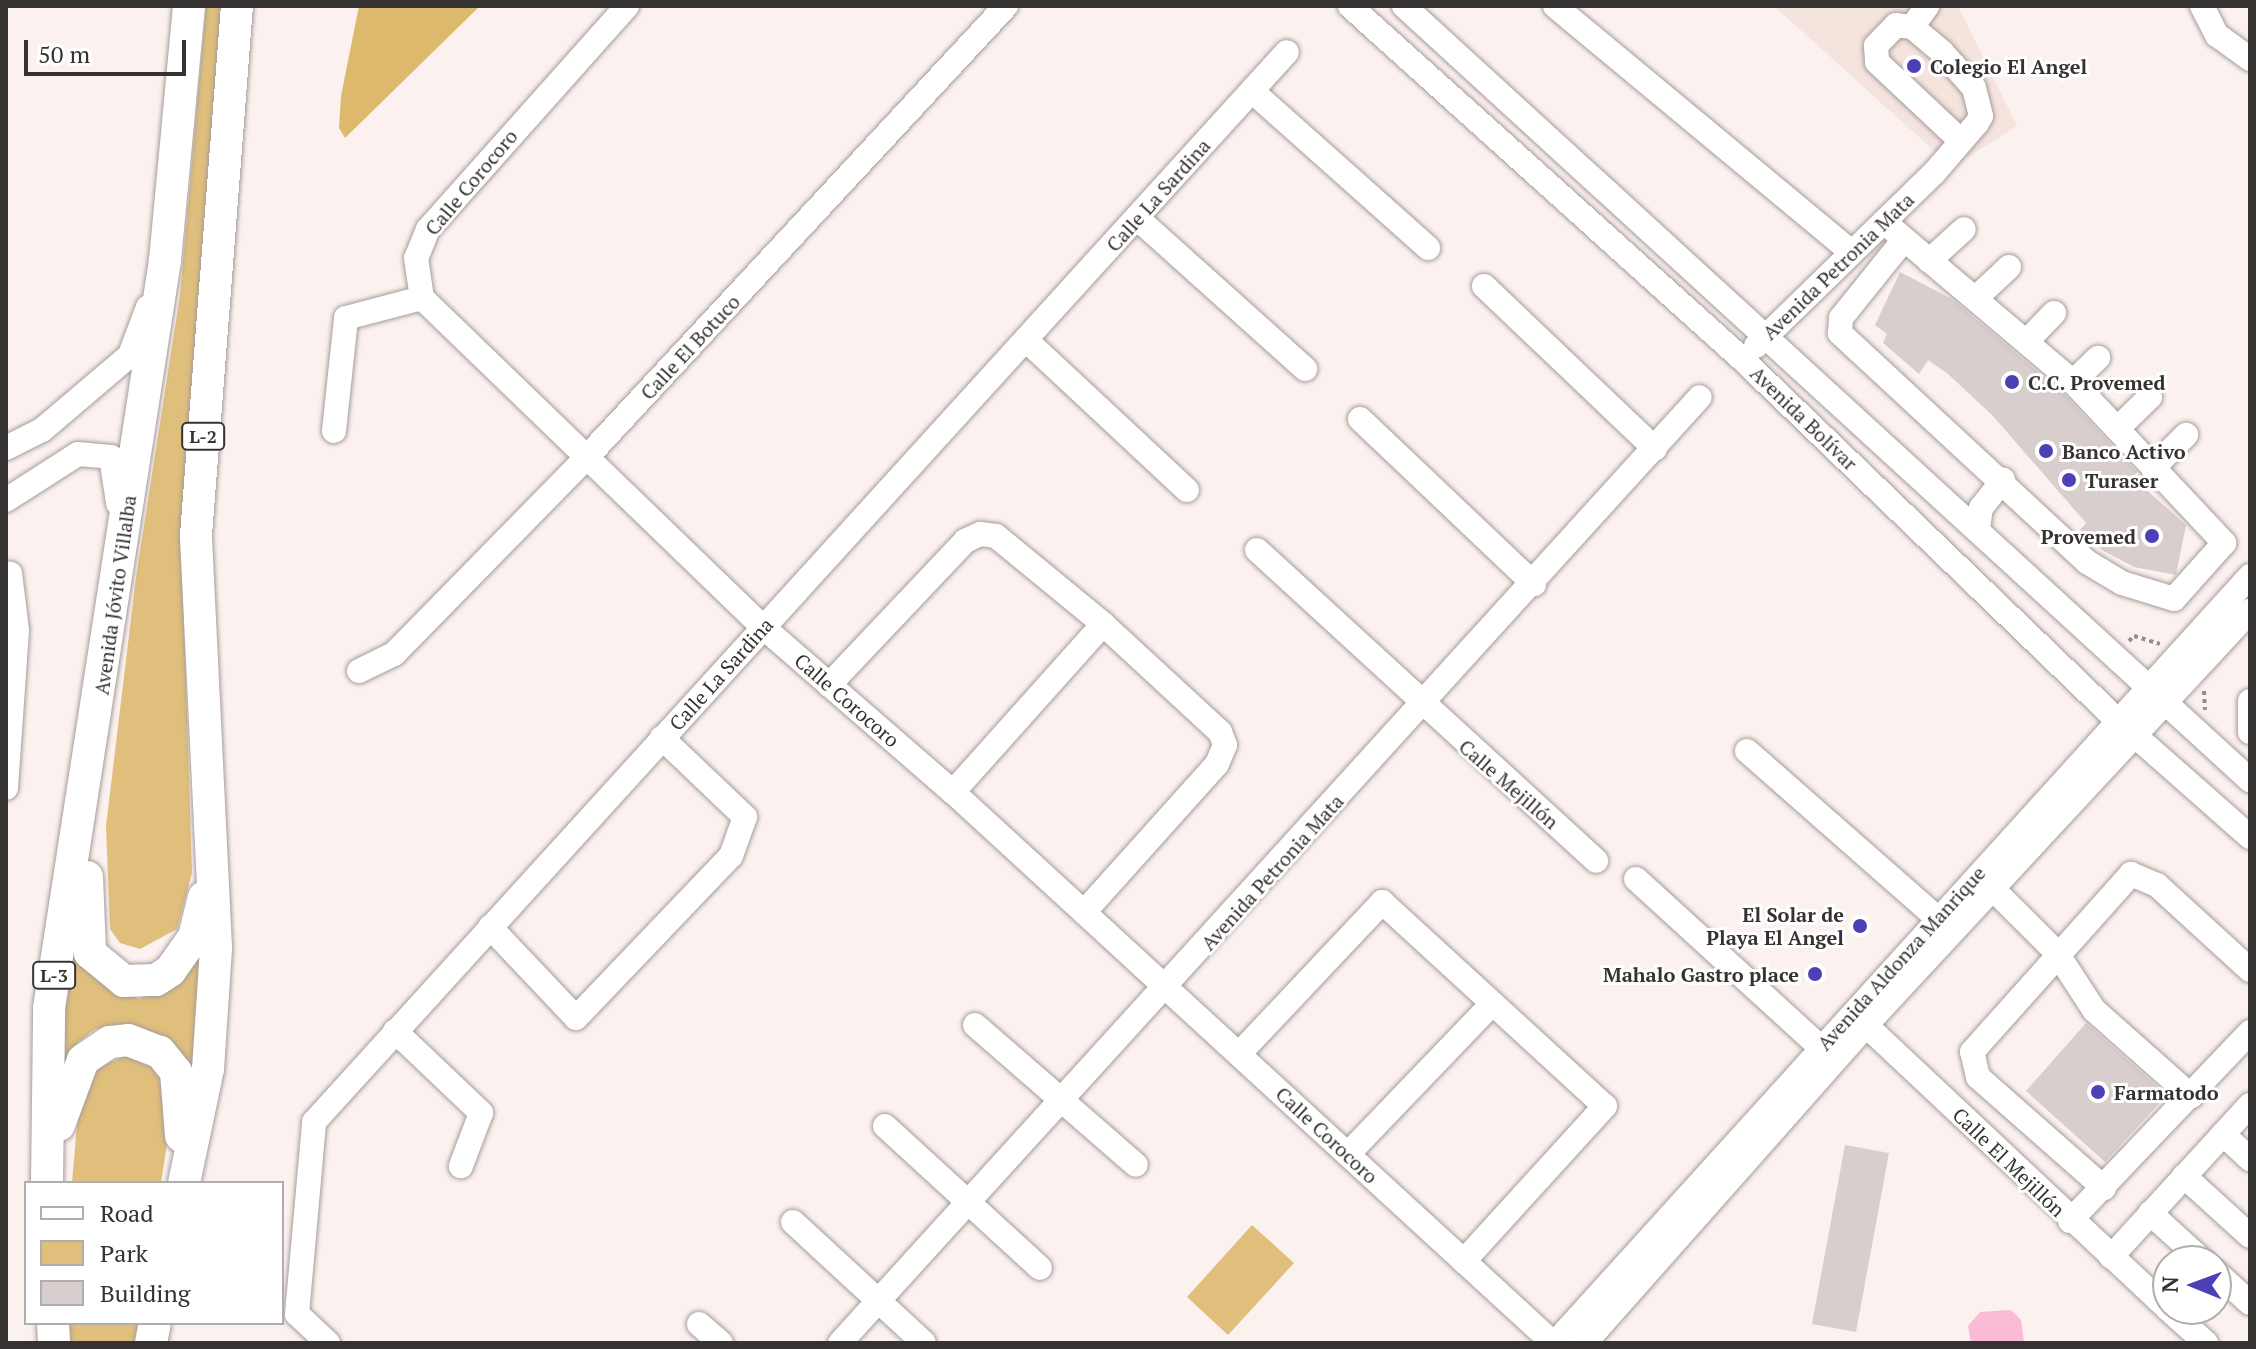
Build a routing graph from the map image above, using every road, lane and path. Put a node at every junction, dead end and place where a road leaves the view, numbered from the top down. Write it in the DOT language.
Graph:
graph roads {
  1 [pos="189,6"];
  2 [pos="237,6"];
  3 [pos="627,6"];
  4 [pos="1006,6"];
  5 [pos="1350,6"];
  6 [pos="1404,6"];
  7 [pos="1555,6"];
  8 [pos="1927,6"];
  9 [pos="2202,6"];
  10 [pos="1912,27"];
  11 [pos="1287,52"];
  12 [pos="2250,59"];
  13 [pos="1252,91"];
  14 [pos="1961,141"];
  15 [pos="1137,218"];
  16 [pos="1884,222"];
  17 [pos="1964,229"];
  18 [pos="1903,241"];
  19 [pos="1428,248"];
  20 [pos="1851,252"];
  21 [pos="165,260"];
  22 [pos="1929,261"];
  23 [pos="2009,267"];
  24 [pos="1484,286"];
  25 [pos="1977,297"];
  26 [pos="422,298"];
  27 [pos="2054,313"];
  28 [pos="1766,339"];
  29 [pos="1026,340"];
  30 [pos="2027,341"];
  31 [pos="1741,358"];
  32 [pos="2098,358"];
  33 [pos="1305,369"];
  34 [pos="2073,382"];
  35 [pos="1700,397"];
  36 [pos="2150,397"];
  37 [pos="1360,419"];
  38 [pos="2117,429"];
  39 [pos="334,431"];
  40 [pos="2186,435"];
  41 [pos="6,448"];
  42 [pos="1655,449"];
  43 [pos="587,457"];
  44 [pos="2153,468"];
  45 [pos="2003,480"];
  46 [pos="1187,490"];
  47 [pos="6,500"];
  48 [pos="1978,529"];
  49 [pos="2224,543"];
  50 [pos="1257,550"];
  51 [pos="118,569"];
  52 [pos="10,573"];
  53 [pos="2250,573"];
  54 [pos="1534,584"];
  55 [pos="2250,611"];
  56 [pos="1103,624"];
  57 [pos="763,627"];
  58 [pos="359,671"];
  59 [pos="2146,684"];
  60 [pos="829,685"];
  61 [pos="2250,701"];
  62 [pos="2166,702"];
  63 [pos="1422,707"];
  64 [pos="2115,718"];
  65 [pos="2250,732"];
  66 [pos="2136,735"];
  67 [pos="662,738"];
  68 [pos="1747,751"];
  69 [pos="88,770"];
  70 [pos="2250,780"];
  71 [pos="6,788"];
  72 [pos="953,792"];
  73 [pos="2250,837"];
  74 [pos="1596,861"];
  75 [pos="211,867"];
  76 [pos="1636,879"];
  77 [pos="1992,888"];
  78 [pos="1084,912"];
  79 [pos="1944,925"];
  80 [pos="490,927"];
  81 [pos="2057,953"];
  82 [pos="2250,970"];
  83 [pos="1166,986"];
  84 [pos="1492,1004"];
  85 [pos="1859,1019"];
  86 [pos="975,1025"];
  87 [pos="395,1031"];
  88 [pos="2250,1032"];
  89 [pos="1239,1054"];
  90 [pos="1828,1054"];
  91 [pos="2191,1096"];
  92 [pos="1062,1101"];
  93 [pos="2250,1105"];
  94 [pos="885,1126"];
  95 [pos="2223,1134"];
  96 [pos="1348,1154"];
  97 [pos="2250,1159"];
  98 [pos="1136,1165"];
  99 [pos="461,1166"];
  100 [pos="2184,1176"];
  101 [pos="47,1181"];
  102 [pos="53,1181"];
  103 [pos="177,1181"];
  104 [pos="184,1181"];
  105 [pos="2104,1188"];
  106 [pos="969,1203"];
  107 [pos="2150,1213"];
  108 [pos="2070,1221"];
  109 [pos="793,1222"];
  110 [pos="2250,1236"];
  111 [pos="2185,1245"];
  112 [pos="2111,1257"];
  113 [pos="1464,1261"];
  114 [pos="1040,1268"];
  115 [pos="2232,1287"];
  116 [pos="2152,1294"];
  117 [pos="879,1301"];
  118 [pos="2250,1303"];
  119 [pos="699,1324"];
  120 [pos="2186,1325"];
  121 [pos="328,1343"];
  122 [pos="721,1343"];
  123 [pos="840,1343"];
  124 [pos="924,1343"];
  125 [pos="1554,1343"];
  126 [pos="1585,1343"];
  127 [pos="2206,1343"];
  1 -- 21 [label="main road, Avenida Jóvito Villalba"];
  2 -- 75 [label="main road, L-2"];
  3 -- 26 [label="street, Calle Corocoro"];
  4 -- 43 [label="street, Calle El Botuco"];
  5 -- 31 [label="street, Avenida Bolívar"];
  6 -- 28 [label="street, Avenida Bolívar"];
  7 -- 20 [label="street"];
  8 -- 10 [label="street"];
  9 -- 12 [label="street"];
  10 -- 14 [label="street, Avenida Petronia Mata"];
  10 -- 14 [label="street"];
  11 -- 13 [label="street, Calle La Sardina"];
  13 -- 15 [label="street, Calle La Sardina"];
  13 -- 19 [label="street"];
  14 -- 16 [label="street, Avenida Petronia Mata"];
  15 -- 29 [label="street, Calle La Sardina"];
  15 -- 33 [label="street"];
  16 -- 18 [label="street"];
  16 -- 20 [label="street, Avenida Petronia Mata"];
  17 -- 22 [label="street"];
  18 -- 22 [label="street"];
  18 -- 45 [label="street"];
  20 -- 28 [label="street, Avenida Petronia Mata"];
  21 -- 41 [label="street"];
  21 -- 51 [label="main road, Avenida Jóvito Villalba"];
  22 -- 25 [label="street"];
  23 -- 25 [label="street"];
  24 -- 42 [label="street"];
  25 -- 30 [label="street"];
  26 -- 39 [label="street"];
  26 -- 43 [label="street, Calle Corocoro"];
  27 -- 30 [label="street"];
  28 -- 31 [label="street, Avenida Petronia Mata"];
  28 -- 48 [label="street, Avenida Bolívar"];
  29 -- 46 [label="street"];
  29 -- 57 [label="street, Calle La Sardina"];
  30 -- 34 [label="street"];
  31 -- 64 [label="street, Avenida Bolívar"];
  32 -- 34 [label="street"];
  34 -- 38 [label="street"];
  35 -- 42 [label="street, Avenida Petronia Mata"];
  36 -- 38 [label="street"];
  37 -- 54 [label="street"];
  38 -- 44 [label="street"];
  40 -- 44 [label="street"];
  42 -- 54 [label="street, Avenida Petronia Mata"];
  43 -- 57 [label="street, Calle Corocoro"];
  43 -- 58 [label="street, Calle El Botuco"];
  44 -- 49 [label="street"];
  45 -- 48 [label="street"];
  45 -- 49 [label="street"];
  47 -- 51 [label="street"];
  48 -- 59 [label="street, Avenida Bolívar"];
  49 -- 53 [label="street"];
  50 -- 63 [label="street, Calle Mejillón"];
  51 -- 69 [label="main road, Avenida Jóvito Villalba"];
  52 -- 71 [label="street"];
  53 -- 59 [label="street, Avenida Aldonza Manrique"];
  54 -- 63 [label="street, Avenida Petronia Mata"];
  55 -- 62 [label="street, Avenida Aldonza Manrique"];
  56 -- 60 [label="street"];
  56 -- 72 [label="street"];
  56 -- 78 [label="street"];
  57 -- 60 [label="street, Calle Corocoro"];
  57 -- 67 [label="street, Calle La Sardina"];
  59 -- 62 [label="street, Avenida Bolívar"];
  59 -- 64 [label="street, Avenida Aldonza Manrique"];
  60 -- 72 [label="street, Calle Corocoro"];
  61 -- 65 [label="street"];
  62 -- 66 [label="street, Avenida Aldonza Manrique"];
  62 -- 70 [label="street, Avenida Bolívar"];
  63 -- 74 [label="street, Calle Mejillón"];
  63 -- 83 [label="street, Avenida Petronia Mata"];
  64 -- 66 [label="street, Avenida Bolívar"];
  64 -- 79 [label="street, Avenida Aldonza Manrique"];
  66 -- 73 [label="street, Avenida Bolívar"];
  66 -- 77 [label="street, Avenida Aldonza Manrique"];
  67 -- 80 [label="street, Calle La Sardina"];
  67 -- 80 [label="street"];
  68 -- 79 [label="street"];
  69 -- 75 [label="main road"];
  69 -- 101 [label="main road, Avenida Jóvito Villalba / L-3"];
  72 -- 78 [label="street, Calle Corocoro"];
  75 -- 104 [label="main road"];
  76 -- 90 [label="street"];
  77 -- 79 [label="street, Avenida Aldonza Manrique"];
  77 -- 81 [label="street"];
  78 -- 83 [label="street, Calle Corocoro"];
  79 -- 85 [label="street, Avenida Aldonza Manrique"];
  80 -- 87 [label="street, Calle La Sardina"];
  81 -- 82 [label="street"];
  81 -- 91 [label="street"];
  81 -- 105 [label="street"];
  83 -- 89 [label="street, Calle Corocoro"];
  83 -- 92 [label="street, Avenida Petronia Mata"];
  84 -- 89 [label="street"];
  84 -- 96 [label="street"];
  84 -- 113 [label="street"];
  85 -- 90 [label="street, Avenida Aldonza Manrique"];
  85 -- 108 [label="street, Calle El Mejillón"];
  86 -- 92 [label="street"];
  87 -- 99 [label="street"];
  87 -- 121 [label="street, Calle La Sardina"];
  88 -- 91 [label="street"];
  89 -- 96 [label="street, Calle Corocoro"];
  90 -- 125 [label="street, Avenida Aldonza Manrique"];
  90 -- 126 [label="street, Avenida Aldonza Manrique"];
  91 -- 105 [label="street"];
  92 -- 98 [label="street"];
  92 -- 106 [label="street, Avenida Petronia Mata"];
  93 -- 95 [label="street"];
  94 -- 106 [label="street"];
  95 -- 97 [label="street"];
  95 -- 100 [label="street"];
  96 -- 113 [label="street, Calle Corocoro"];
  100 -- 107 [label="street"];
  100 -- 110 [label="street"];
  102 -- 103 [label="main road"];
  105 -- 108 [label="street"];
  106 -- 114 [label="street"];
  106 -- 117 [label="street, Avenida Petronia Mata"];
  107 -- 111 [label="street"];
  107 -- 112 [label="street"];
  108 -- 112 [label="street, Calle El Mejillón"];
  109 -- 117 [label="street"];
  112 -- 116 [label="street, Calle El Mejillón"];
  113 -- 125 [label="street, Calle Corocoro"];
  115 -- 118 [label="street"];
  117 -- 123 [label="street, Avenida Petronia Mata"];
  117 -- 124 [label="street"];
  119 -- 122 [label="street"];
  120 -- 127 [label="street, Calle El Mejillón"];
}
